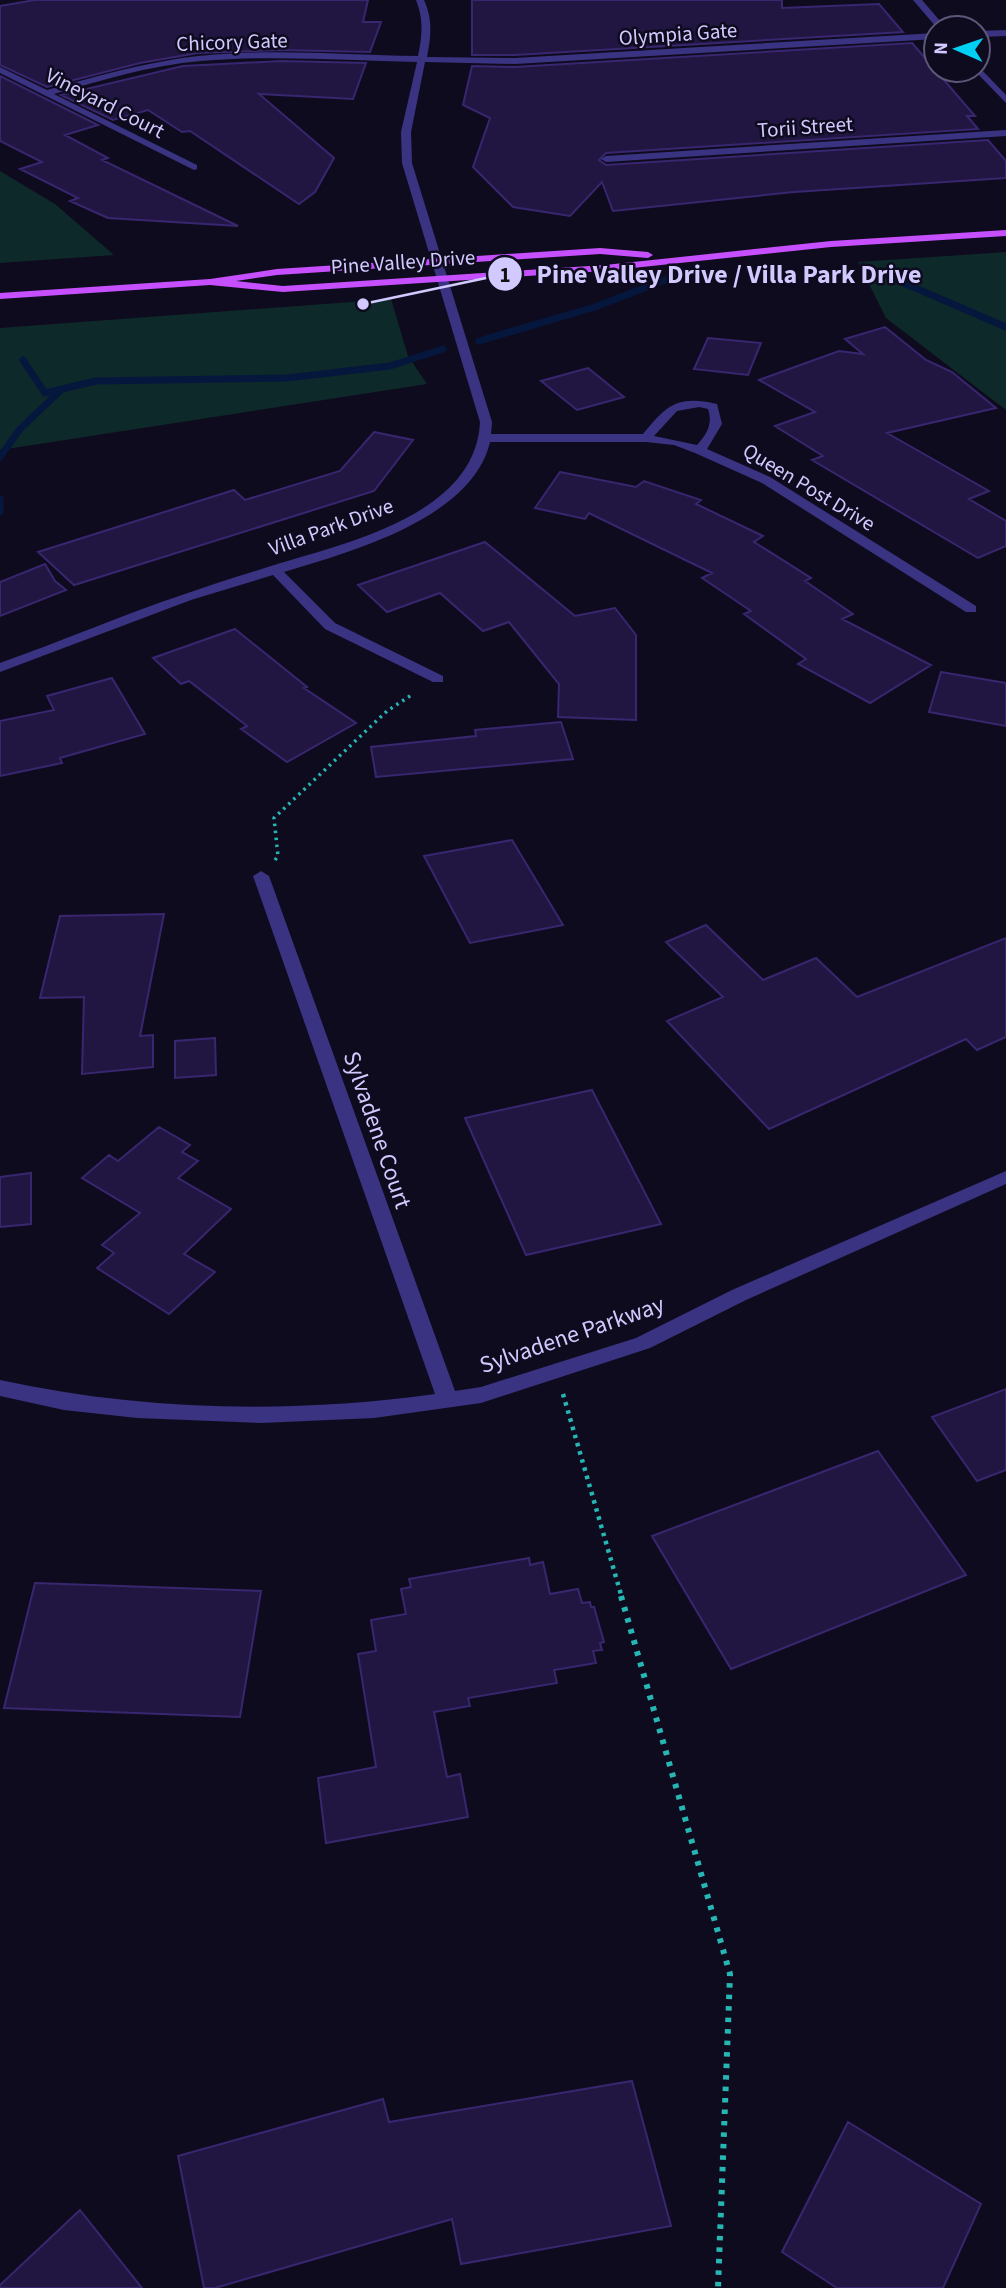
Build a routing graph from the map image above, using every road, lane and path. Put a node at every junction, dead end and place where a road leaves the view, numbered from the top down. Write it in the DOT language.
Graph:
graph roads {
  1 [pos="420,0"];
  2 [pos="917,0"];
  3 [pos="930,14"];
  4 [pos="922,37"];
  5 [pos="423,60"];
  6 [pos="0,70"];
  7 [pos="992,84"];
  8 [pos="46,93"];
  9 [pos="1006,100"];
  10 [pos="1006,133"];
  11 [pos="606,159"];
  12 [pos="194,167"];
  13 [pos="1006,233"];
  14 [pos="682,258"];
  15 [pos="436,262"];
  16 [pos="442,279"];
  17 [pos="210,282"];
  18 [pos="0,296"];
  19 [pos="487,438"];
  20 [pos="646,438"];
  21 [pos="699,450"];
  22 [pos="274,569"];
  23 [pos="971,609"];
  24 [pos="0,668"];
  25 [pos="438,679"];
  26 [pos="261,876"];
  27 [pos="1006,1177"];
  28 [pos="557,1373"];
  29 [pos="0,1388"];
  30 [pos="450,1398"];
  31 [pos="718,2288"];
  1 -- 5 [label="street"];
  2 -- 3 [label="street"];
  4 -- 5 [label="street, Olympia Gate"];
  5 -- 8 [label="street, Chicory Gate"];
  5 -- 15 [label="street"];
  6 -- 8 [label="street, Vineyard Court"];
  7 -- 9 [label="street"];
  8 -- 12 [label="street, Vineyard Court"];
  10 -- 11 [label="street, Torii Street"];
  13 -- 14 [label="main road, Pine Valley Drive"];
  14 -- 15 [label="main road, Pine Valley Drive"];
  14 -- 16 [label="main road, Pine Valley Drive"];
  15 -- 16 [label="street"];
  15 -- 17 [label="main road, Pine Valley Drive"];
  16 -- 17 [label="main road, Pine Valley Drive"];
  16 -- 19 [label="street"];
  17 -- 18 [label="main road, Pine Valley Drive"];
  19 -- 20 [label="street, Queen Post Drive"];
  19 -- 22 [label="street, Villa Park Drive"];
  20 -- 21 [label="street, Queen Post Drive"];
  20 -- 21 [label="street"];
  21 -- 23 [label="street, Queen Post Drive"];
  22 -- 24 [label="street, Villa Park Drive"];
  22 -- 25 [label="street"];
  25 -- 26 [label="path"];
  26 -- 30 [label="street, Sylvadene Court"];
  27 -- 28 [label="street, Sylvadene Parkway"];
  28 -- 30 [label="street, Sylvadene Parkway"];
  28 -- 31 [label="path"];
  29 -- 30 [label="street, Sylvadene Parkway"];
}
